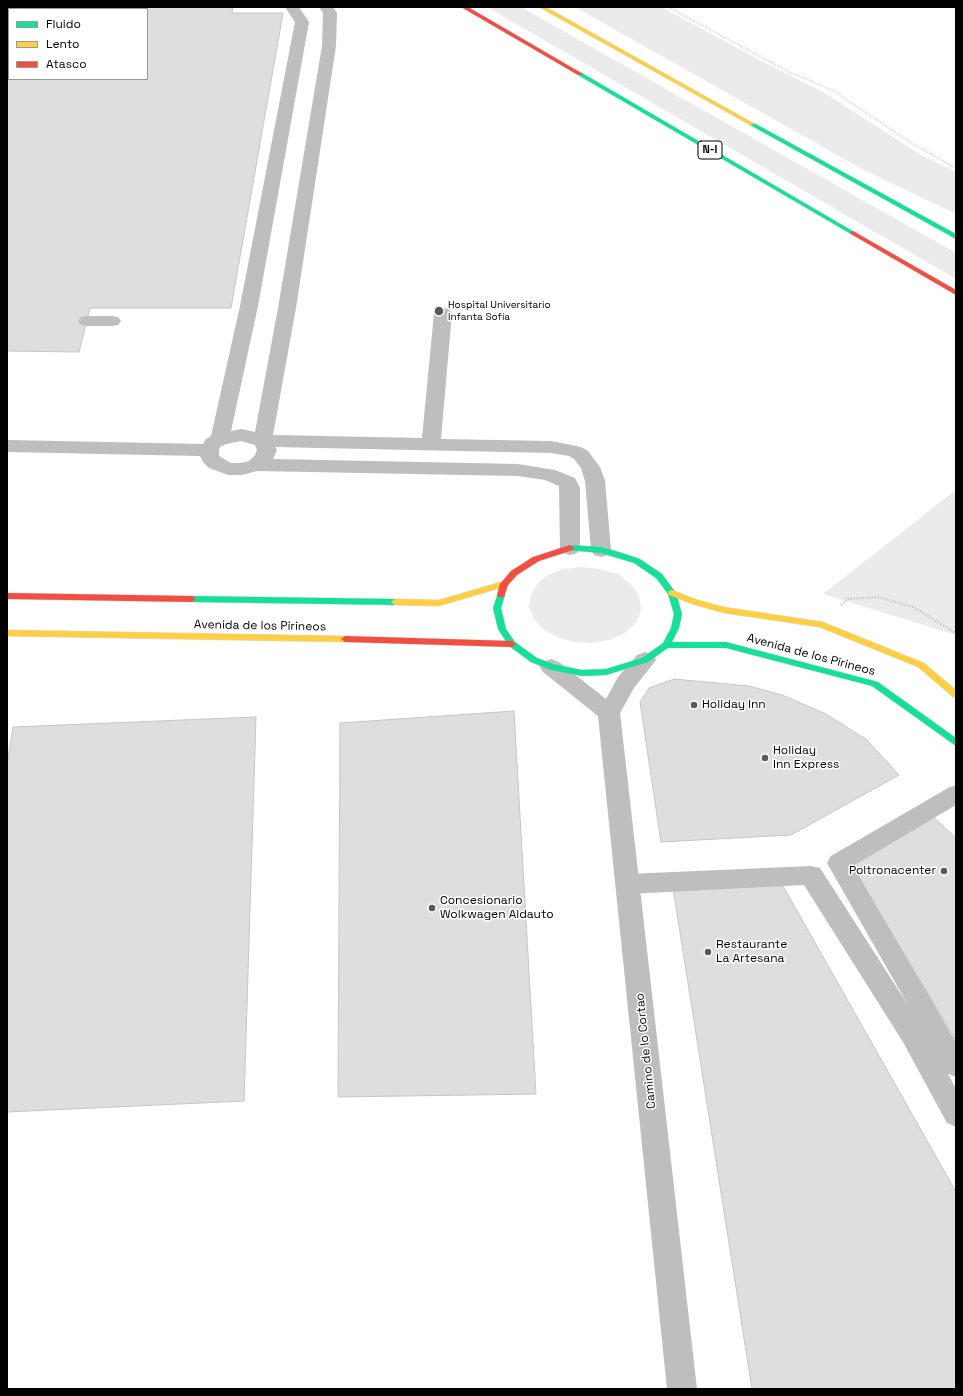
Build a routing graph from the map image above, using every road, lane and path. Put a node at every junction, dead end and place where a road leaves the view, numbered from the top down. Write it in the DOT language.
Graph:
graph roads {
  1 [pos="292,7"];
  2 [pos="326,7"];
  3 [pos="464,7"];
  4 [pos="542,7"];
  5 [pos="668,7"];
  6 [pos="956,168"];
  7 [pos="956,237"];
  8 [pos="956,293"];
  9 [pos="443,313"];
  10 [pos="87,321"];
  11 [pos="112,321"];
  12 [pos="263,441"];
  13 [pos="214,444"];
  14 [pos="432,444"];
  15 [pos="7,446"];
  16 [pos="256,465"];
  17 [pos="570,548"];
  18 [pos="601,550"];
  19 [pos="504,584"];
  20 [pos="672,593"];
  21 [pos="7,596"];
  22 [pos="820,624"];
  23 [pos="7,633"];
  24 [pos="956,633"];
  25 [pos="512,644"];
  26 [pos="666,644"];
  27 [pos="645,660"];
  28 [pos="551,667"];
  29 [pos="956,695"];
  30 [pos="609,713"];
  31 [pos="956,743"];
  32 [pos="956,794"];
  33 [pos="628,884"];
  34 [pos="956,1066"];
  35 [pos="956,1115"];
  36 [pos="682,1389"];
  1 -- 13 [label="street"];
  2 -- 12 [label="street"];
  3 -- 8 [label="main road, N-I"];
  4 -- 7 [label="main road"];
  5 -- 6 [label="path"];
  9 -- 14 [label="street"];
  10 -- 11 [label="street"];
  12 -- 13 [label="street"];
  12 -- 14 [label="street"];
  12 -- 16 [label="street"];
  13 -- 15 [label="street"];
  13 -- 16 [label="street"];
  14 -- 18 [label="street"];
  16 -- 17 [label="street"];
  17 -- 18 [label="main road"];
  17 -- 19 [label="main road"];
  18 -- 20 [label="main road"];
  19 -- 21 [label="main road"];
  19 -- 25 [label="main road"];
  20 -- 22 [label="main road, Avenida de los Pirineos"];
  20 -- 26 [label="main road"];
  22 -- 24 [label="path"];
  22 -- 29 [label="main road, Avenida de los Pirineos"];
  23 -- 25 [label="main road, Avenida de los Pirineos"];
  25 -- 28 [label="main road"];
  26 -- 27 [label="main road"];
  26 -- 31 [label="main road, Avenida de los Pirineos"];
  27 -- 28 [label="main road"];
  27 -- 30 [label="street"];
  28 -- 30 [label="street"];
  30 -- 33 [label="street, Camino de lo Cortao"];
  32 -- 34 [label="street"];
  33 -- 35 [label="street"];
  33 -- 36 [label="street, Camino de lo Cortao"];
}
